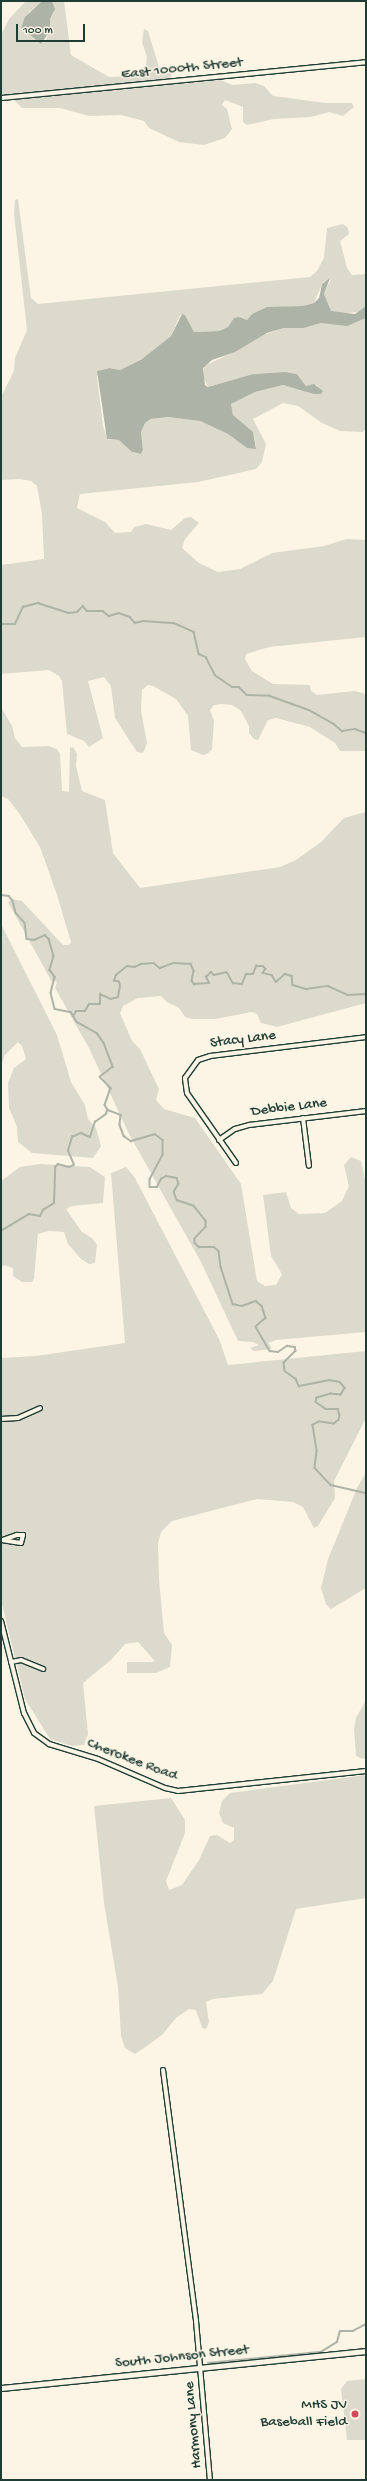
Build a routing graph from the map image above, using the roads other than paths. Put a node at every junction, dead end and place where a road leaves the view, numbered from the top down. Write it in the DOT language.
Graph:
graph roads {
  1 [pos="366,62"];
  2 [pos="1,98"];
  3 [pos="366,1037"];
  4 [pos="366,1111"];
  5 [pos="303,1118"];
  6 [pos="219,1140"];
  7 [pos="236,1163"];
  8 [pos="309,1166"];
  9 [pos="40,1408"];
  10 [pos="1,1419"];
  11 [pos="1,1621"];
  12 [pos="11,1662"];
  13 [pos="43,1669"];
  14 [pos="366,1771"];
  15 [pos="163,2070"];
  16 [pos="366,2351"];
  17 [pos="201,2368"];
  18 [pos="1,2388"];
  19 [pos="210,2480"];
  1 -- 2 [label="street, East 1000th Street"];
  3 -- 6 [label="street, Stacy Lane"];
  4 -- 5 [label="street, Debbie Lane"];
  5 -- 6 [label="street, Debbie Lane"];
  5 -- 8 [label="street"];
  6 -- 7 [label="street, Stacy Lane"];
  9 -- 10 [label="street"];
  11 -- 12 [label="street, Cherokee Road"];
  12 -- 13 [label="street"];
  12 -- 14 [label="street, Cherokee Road"];
  15 -- 17 [label="street, Harmony Lane"];
  16 -- 17 [label="street, South Johnson Street"];
  17 -- 18 [label="street, South Johnson Street"];
  17 -- 19 [label="street, Harmony Lane"];
}
